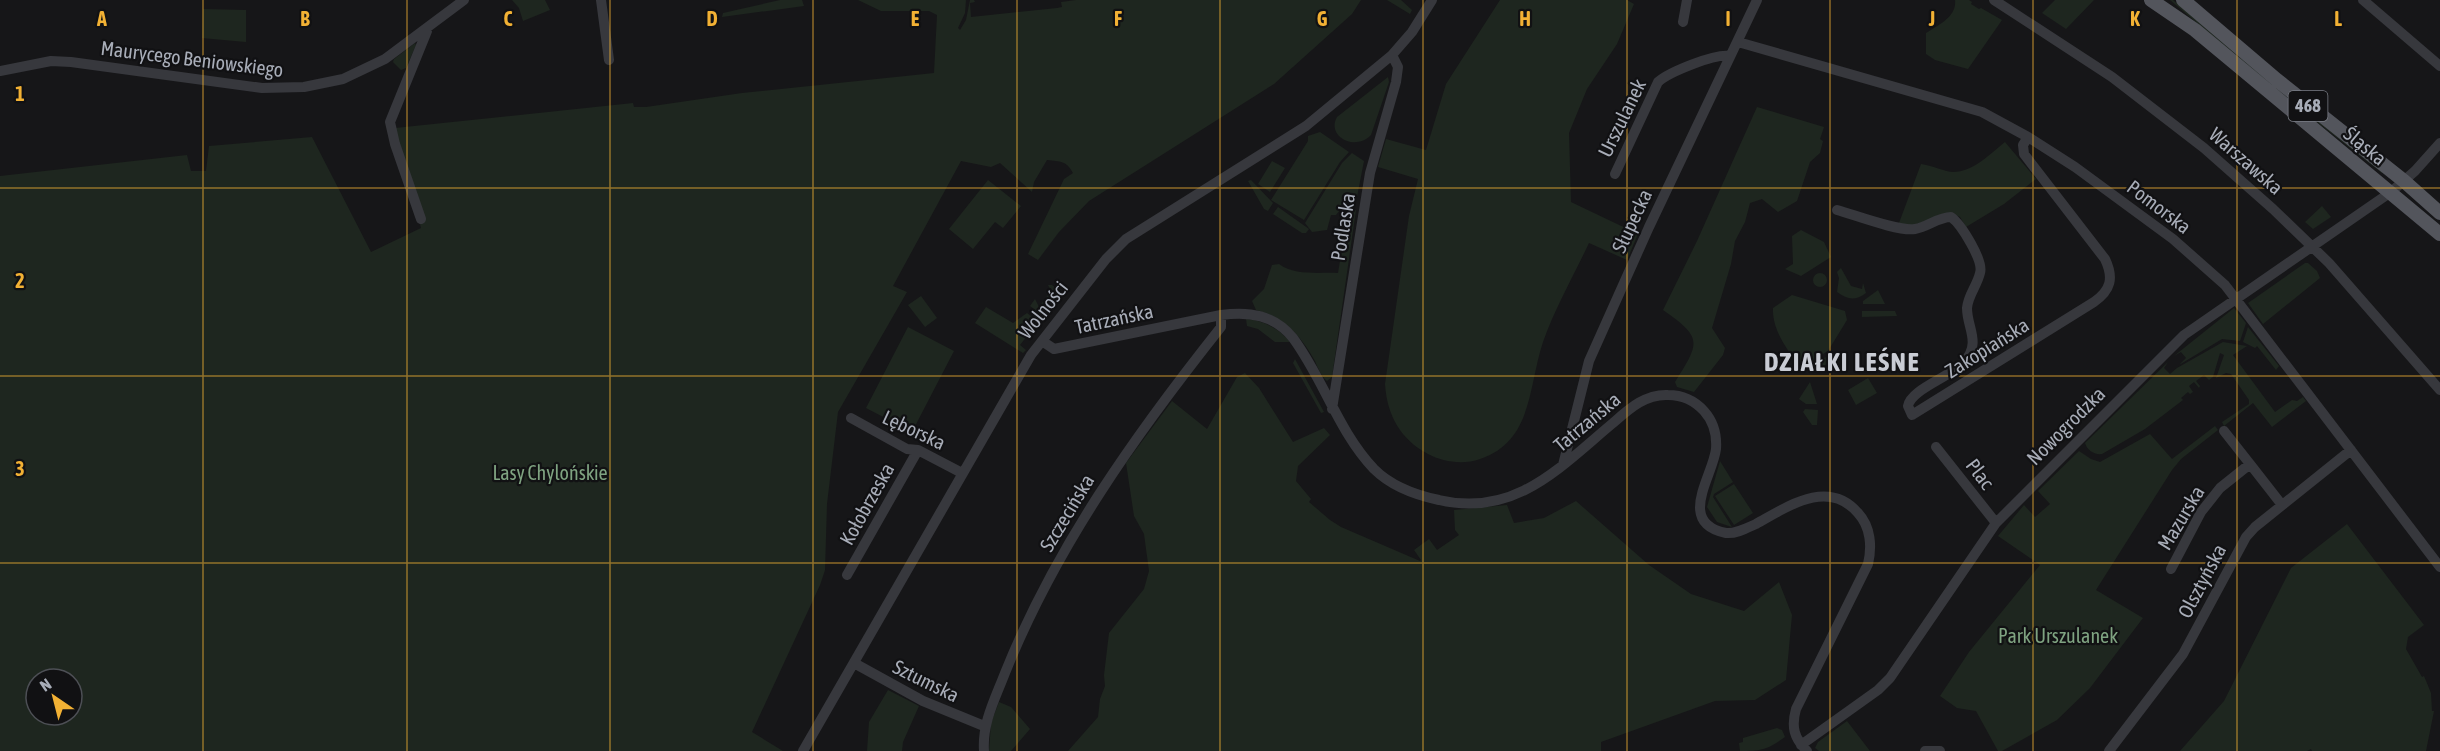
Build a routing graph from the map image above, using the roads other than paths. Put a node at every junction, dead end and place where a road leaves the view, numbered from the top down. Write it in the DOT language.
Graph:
graph roads {
  1 [pos="464,0"];
  2 [pos="601,0"];
  3 [pos="1432,0"];
  4 [pos="1687,0"];
  5 [pos="1757,0"];
  6 [pos="1994,0"];
  7 [pos="2151,0"];
  8 [pos="2160,0"];
  9 [pos="2184,0"];
  10 [pos="2363,0"];
  11 [pos="1683,22"];
  12 [pos="427,29"];
  13 [pos="2194,30"];
  14 [pos="1737,42"];
  15 [pos="1392,55"];
  16 [pos="1730,56"];
  17 [pos="609,60"];
  18 [pos="2440,66"];
  19 [pos="0,70"];
  20 [pos="2028,137"];
  21 [pos="2440,143"];
  22 [pos="1615,174"];
  23 [pos="2404,181"];
  24 [pos="2391,192"];
  25 [pos="1837,210"];
  26 [pos="2440,213"];
  27 [pos="422,219"];
  28 [pos="2440,234"];
  29 [pos="2312,246"];
  30 [pos="2236,297"];
  31 [pos="1221,315"];
  32 [pos="1042,341"];
  33 [pos="2440,390"];
  34 [pos="1332,409"];
  35 [pos="851,418"];
  36 [pos="2224,431"];
  37 [pos="1936,447"];
  38 [pos="918,450"];
  39 [pos="2351,450"];
  40 [pos="2250,464"];
  41 [pos="1563,465"];
  42 [pos="962,473"];
  43 [pos="2282,505"];
  44 [pos="1996,523"];
  45 [pos="2440,567"];
  46 [pos="2172,569"];
  47 [pos="847,575"];
  48 [pos="854,663"];
  49 [pos="984,726"];
  50 [pos="1804,748"];
  51 [pos="802,751"];
  52 [pos="984,751"];
  53 [pos="1925,751"];
  54 [pos="1940,751"];
  55 [pos="2109,751"];
  1 -- 12 [label="street, Maurycego Beniowskiego"];
  2 -- 17 [label="street"];
  3 -- 15 [label="street, Wolności"];
  4 -- 11 [label="street"];
  5 -- 14 [label="street, Słupecka"];
  6 -- 29 [label="street, Warszawska"];
  7 -- 13 [label="main road, Śląska / 468"];
  8 -- 13 [label="main road"];
  9 -- 23 [label="main road, Śląska / 468"];
  10 -- 18 [label="street"];
  12 -- 19 [label="street, Maurycego Beniowskiego"];
  12 -- 27 [label="street"];
  13 -- 24 [label="main road, Śląska / 468"];
  14 -- 16 [label="street, Słupecka"];
  14 -- 20 [label="street, Pomorska"];
  15 -- 32 [label="street, Wolności"];
  15 -- 34 [label="street, Podlaska"];
  16 -- 22 [label="street, Urszulanek"];
  16 -- 41 [label="street, Słupecka"];
  20 -- 25 [label="street, Zakopiańska"];
  20 -- 30 [label="street, Pomorska"];
  21 -- 23 [label="street, Nowogrodzka"];
  23 -- 24 [label="street, Nowogrodzka"];
  23 -- 26 [label="main road, Śląska / 468"];
  24 -- 28 [label="main road, Śląska / 468"];
  24 -- 29 [label="street, Nowogrodzka"];
  29 -- 30 [label="street, Nowogrodzka"];
  29 -- 33 [label="street, Warszawska"];
  30 -- 39 [label="street, Pomorska"];
  30 -- 44 [label="street, Nowogrodzka"];
  31 -- 32 [label="street, Tatrzańska"];
  31 -- 34 [label="street, Tatrzańska"];
  31 -- 49 [label="street, Szczecińska"];
  32 -- 42 [label="street, Wolności"];
  34 -- 41 [label="street, Tatrzańska"];
  35 -- 38 [label="street, Lęborska"];
  36 -- 40 [label="street"];
  37 -- 44 [label="street, Plac"];
  38 -- 42 [label="street, Lęborska"];
  38 -- 47 [label="street, Kołobrzeska"];
  39 -- 43 [label="street, Olsztyńska"];
  39 -- 45 [label="street, Pomorska"];
  40 -- 43 [label="street"];
  40 -- 46 [label="street, Mazurska"];
  41 -- 50 [label="street, Tatrzańska"];
  42 -- 48 [label="street, Wolności"];
  43 -- 55 [label="street, Olsztyńska"];
  44 -- 50 [label="street, Nowogrodzka"];
  48 -- 49 [label="street, Sztumska"];
  48 -- 51 [label="street, Wolności"];
  49 -- 52 [label="street, Szczecińska"];
  53 -- 54 [label="street"];
}
